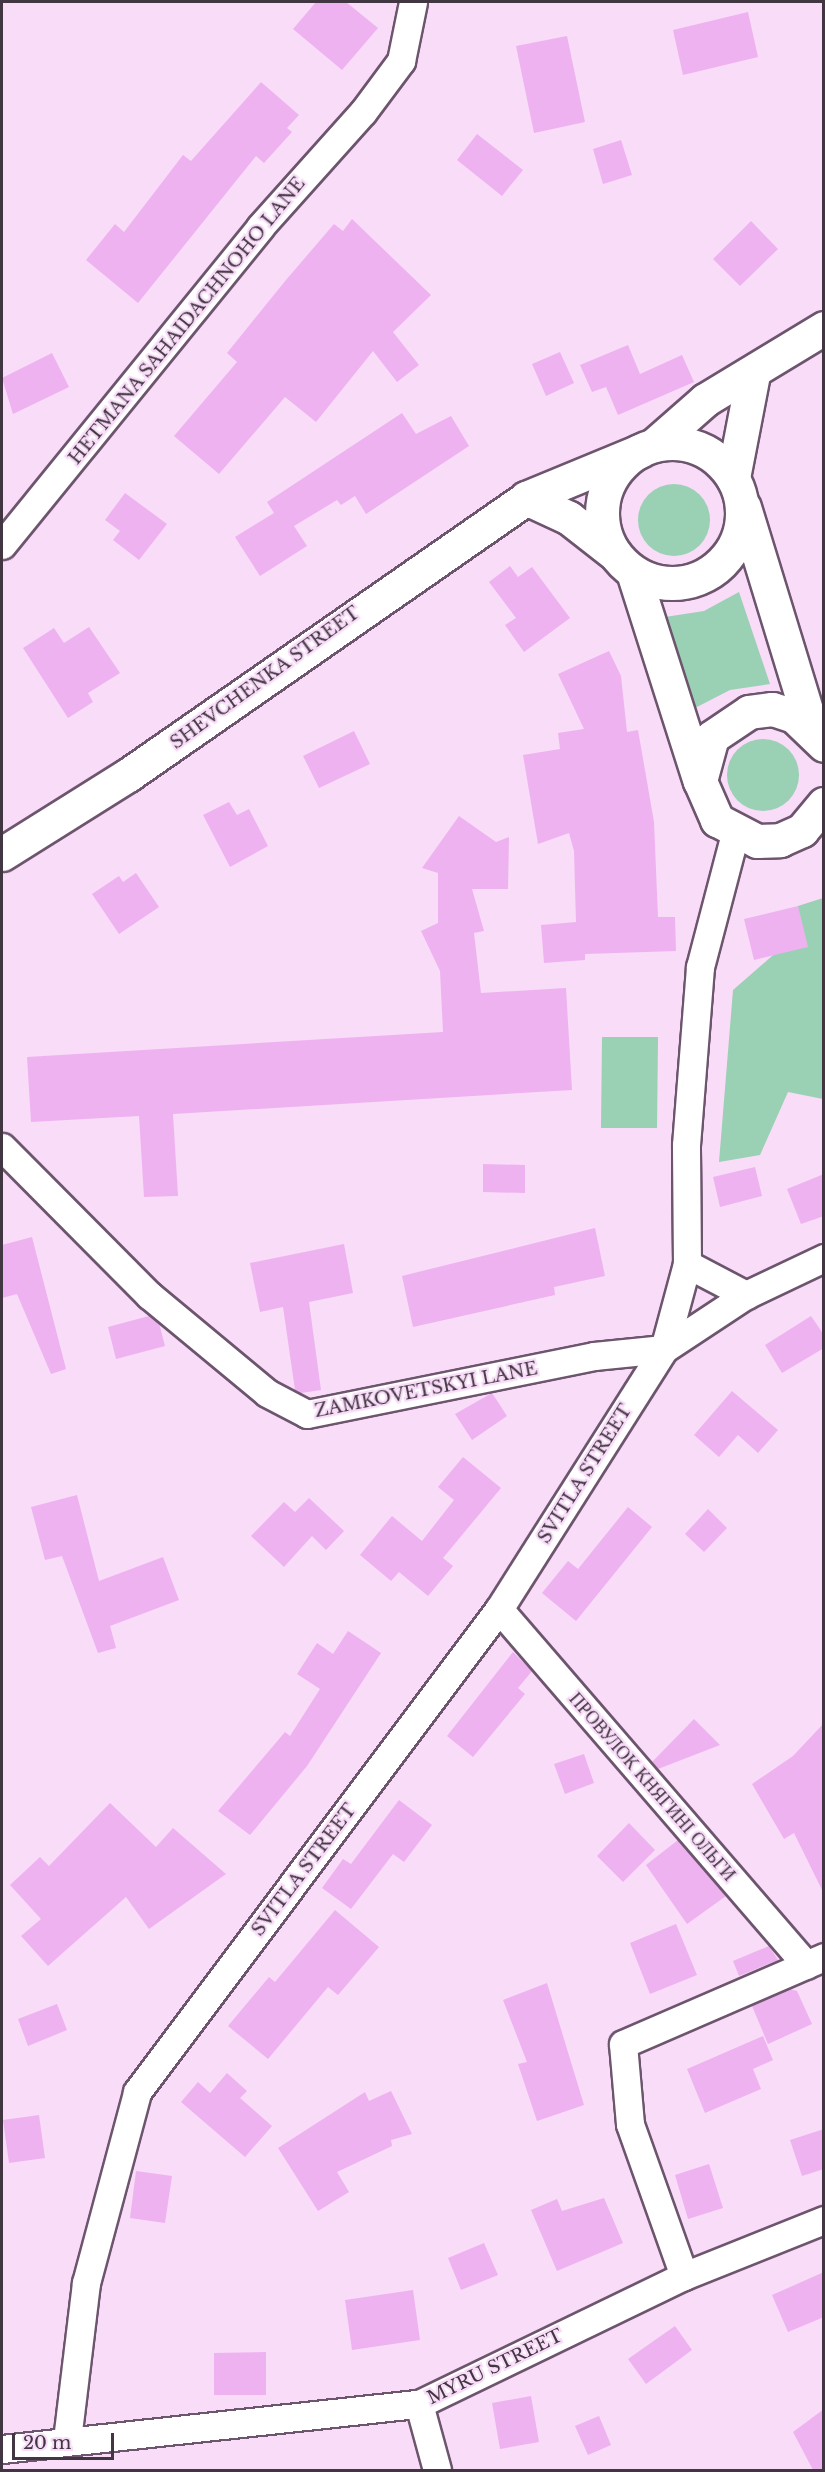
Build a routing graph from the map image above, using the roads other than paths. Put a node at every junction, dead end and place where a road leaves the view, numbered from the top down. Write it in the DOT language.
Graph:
graph roads {
  1 [pos="413,2"];
  2 [pos="824,328"];
  3 [pos="753,374"];
  4 [pos="647,448"];
  5 [pos="736,484"];
  6 [pos="526,498"];
  7 [pos="2,545"];
  8 [pos="625,564"];
  9 [pos="818,737"];
  10 [pos="700,781"];
  11 [pos="824,804"];
  12 [pos="824,829"];
  13 [pos="735,834"];
  14 [pos="780,840"];
  15 [pos="2,854"];
  16 [pos="2,1147"];
  17 [pos="824,1258"];
  18 [pos="687,1264"];
  19 [pos="746,1295"];
  20 [pos="664,1349"];
  21 [pos="499,1609"];
  22 [pos="815,1961"];
  23 [pos="824,2220"];
  24 [pos="684,2276"];
  25 [pos="418,2404"];
  26 [pos="67,2440"];
  27 [pos="2,2449"];
  28 [pos="437,2470"];
  1 -- 7 [label="street, HETMANA SAHAIDACHNOHO LANE"];
  2 -- 3 [label="main road, SHEVCHENKA STREET"];
  3 -- 4 [label="main road, SHEVCHENKA STREET"];
  3 -- 5 [label="main road"];
  4 -- 5 [label="main road"];
  4 -- 6 [label="main road, SHEVCHENKA STREET"];
  4 -- 8 [label="main road"];
  5 -- 8 [label="main road"];
  5 -- 9 [label="main road"];
  6 -- 8 [label="main road"];
  6 -- 15 [label="main road, SHEVCHENKA STREET"];
  8 -- 10 [label="main road"];
  9 -- 10 [label="main road"];
  10 -- 13 [label="main road"];
  11 -- 14 [label="main road"];
  12 -- 14 [label="main road"];
  13 -- 14 [label="main road"];
  13 -- 18 [label="street, SVITLA STREET"];
  16 -- 20 [label="street, ZAMKOVETSKYI LANE"];
  17 -- 19 [label="street, SVITLA STREET"];
  18 -- 19 [label="street"];
  18 -- 20 [label="street, SVITLA STREET"];
  19 -- 20 [label="street, SVITLA STREET"];
  20 -- 21 [label="street, SVITLA STREET"];
  21 -- 22 [label="street, ПРОВУЛОК КНЯГИНІ ОЛЬГИ"];
  21 -- 26 [label="street, SVITLA STREET"];
  22 -- 24 [label="street, ПРОВУЛОК КНЯГИНІ ОЛЬГИ"];
  23 -- 24 [label="street, MYRU STREET"];
  24 -- 25 [label="street, MYRU STREET"];
  25 -- 26 [label="street, MYRU STREET"];
  25 -- 28 [label="street"];
  26 -- 27 [label="street, MYRU STREET"];
}
